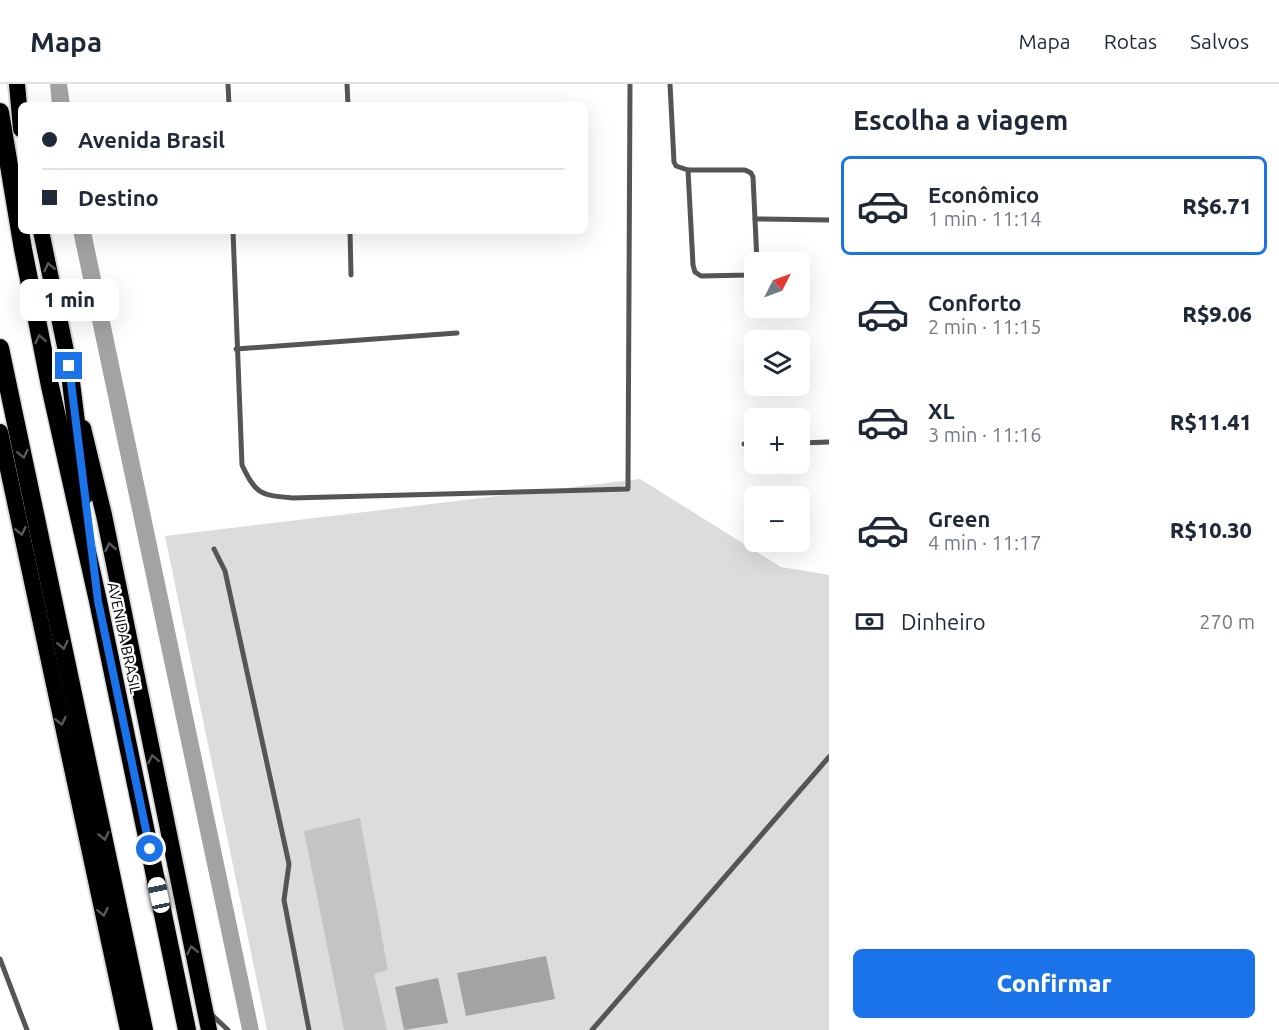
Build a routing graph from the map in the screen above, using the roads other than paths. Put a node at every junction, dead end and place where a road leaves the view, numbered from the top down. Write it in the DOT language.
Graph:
graph roads {
  1 [pos="17,84"];
  2 [pos="228,84"];
  3 [pos="347,84"];
  4 [pos="630,84"];
  5 [pos="670,84"];
  6 [pos="19,102"];
  7 [pos="229,102"];
  8 [pos="348,102"];
  9 [pos="0,112"];
  10 [pos="688,170"];
  11 [pos="18,219"];
  12 [pos="755,219"];
  13 [pos="829,220"];
  14 [pos="20,234"];
  15 [pos="42,234"];
  16 [pos="233,234"];
  17 [pos="350,234"];
  18 [pos="757,252"];
  19 [pos="351,275"];
  20 [pos="744,275"];
  21 [pos="457,333"];
  22 [pos="0,348"];
  23 [pos="236,349"];
  24 [pos="69,366"];
  25 [pos="0,368"];
  26 [pos="11,397"];
  27 [pos="0,432"];
  28 [pos="829,442"];
  29 [pos="810,443"];
  30 [pos="214,549"];
  31 [pos="98,601"];
  32 [pos="829,757"];
  33 [pos="0,959"];
  34 [pos="204,1008"];
  35 [pos="27,1030"];
  36 [pos="128,1030"];
  37 [pos="144,1030"];
  38 [pos="188,1030"];
  39 [pos="208,1030"];
  40 [pos="228,1030"];
  41 [pos="309,1030"];
  42 [pos="592,1030"];
  1 -- 6 [label="highway"];
  2 -- 7 [label="lane"];
  3 -- 8 [label="lane"];
  4 -- 23 [label="lane"];
  5 -- 10 [label="lane"];
  11 -- 9 [label="highway, AVENIDA BRASIL, one-way"];
  10 -- 12 [label="lane"];
  10 -- 20 [label="lane"];
  12 -- 13 [label="lane"];
  12 -- 18 [label="lane"];
  31 -- 14 [label="highway, AVENIDA BRASIL, one-way"];
  24 -- 15 [label="highway, AVENIDA BRASIL, one-way"];
  16 -- 23 [label="lane"];
  17 -- 19 [label="lane"];
  21 -- 23 [label="lane"];
  22 -- 26 [label="highway"];
  24 -- 31 [label="highway"];
  34 -- 24 [label="highway, AVENIDA BRASIL, one-way"];
  25 -- 26 [label="highway"];
  26 -- 37 [label="highway, one-way"];
  27 -- 36 [label="highway, one-way"];
  28 -- 29 [label="lane"];
  30 -- 41 [label="lane"];
  31 -- 38 [label="highway, AVENIDA BRASIL"];
  32 -- 42 [label="lane"];
  33 -- 35 [label="lane"];
  34 -- 39 [label="highway, AVENIDA BRASIL"];
  34 -- 40 [label="lane"];
}
